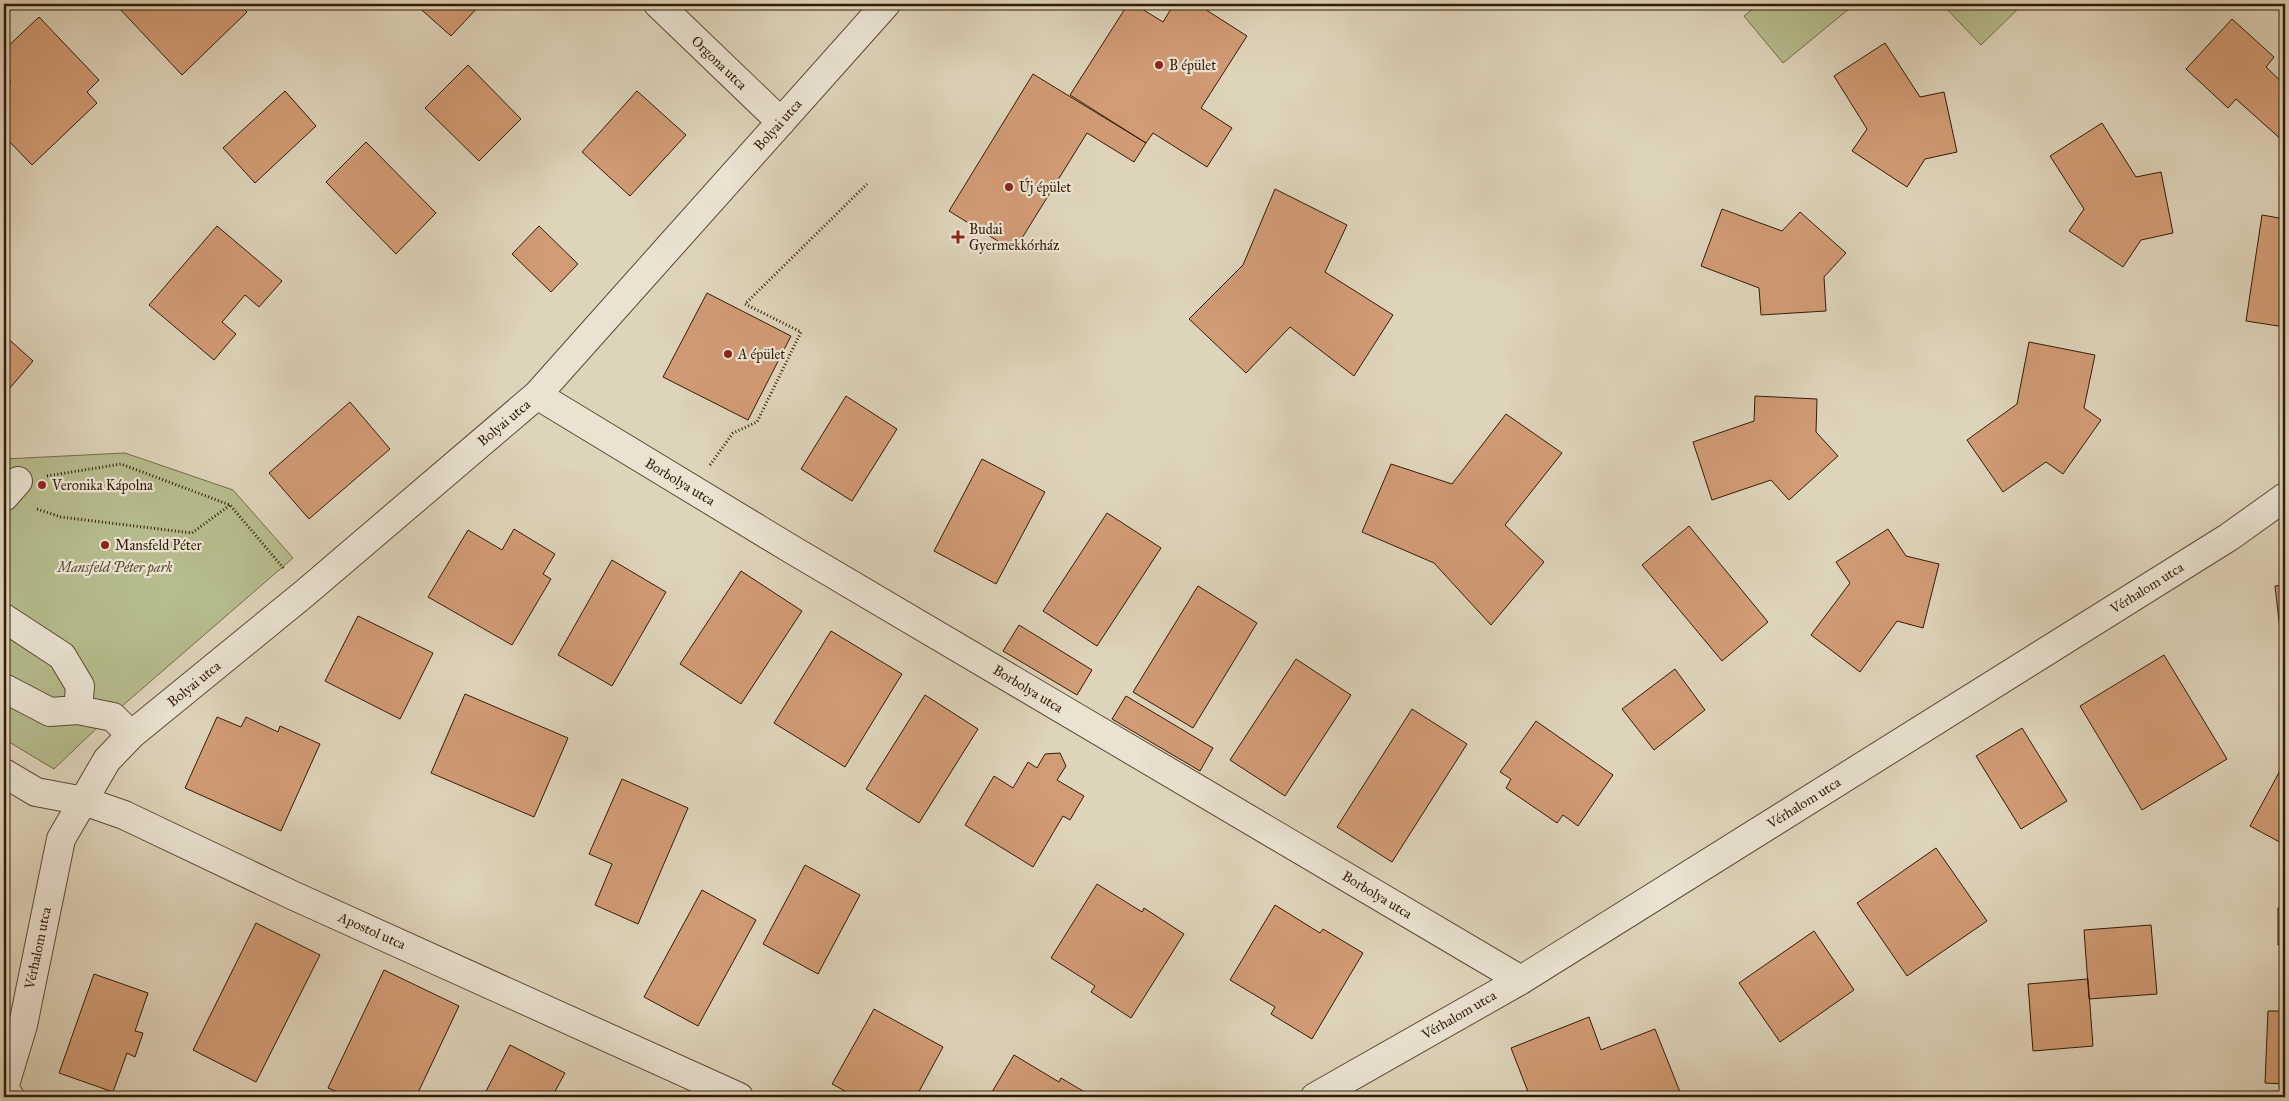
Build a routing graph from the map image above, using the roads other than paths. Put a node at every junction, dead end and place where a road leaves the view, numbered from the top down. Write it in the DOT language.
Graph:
graph roads {
  1 [pos="658,4"];
  2 [pos="886,4"];
  3 [pos="781,122"];
  4 [pos="537,395"];
  5 [pos="2285,497"];
  6 [pos="4,618"];
  7 [pos="4,688"];
  8 [pos="78,710"];
  9 [pos="131,736"];
  10 [pos="4,773"];
  11 [pos="84,801"];
  12 [pos="1522,980"];
  13 [pos="13,1023"];
  14 [pos="10,1097"];
  15 [pos="739,1097"];
  16 [pos="1316,1097"];
  1 -- 3 [label="street, Orgona utca"];
  2 -- 3 [label="street, Bolyai utca"];
  3 -- 4 [label="street, Bolyai utca"];
  4 -- 9 [label="street, Bolyai utca"];
  4 -- 12 [label="street, Borbolya utca"];
  5 -- 12 [label="street, Vérhalom utca"];
  6 -- 8 [label="street"];
  7 -- 8 [label="street"];
  8 -- 9 [label="street"];
  9 -- 11 [label="street, Bolyai utca"];
  10 -- 11 [label="street, Apostol utca"];
  11 -- 13 [label="street, Vérhalom utca"];
  11 -- 15 [label="street, Apostol utca"];
  12 -- 16 [label="street, Vérhalom utca"];
  13 -- 14 [label="street, Vérhalom utca"];
}
